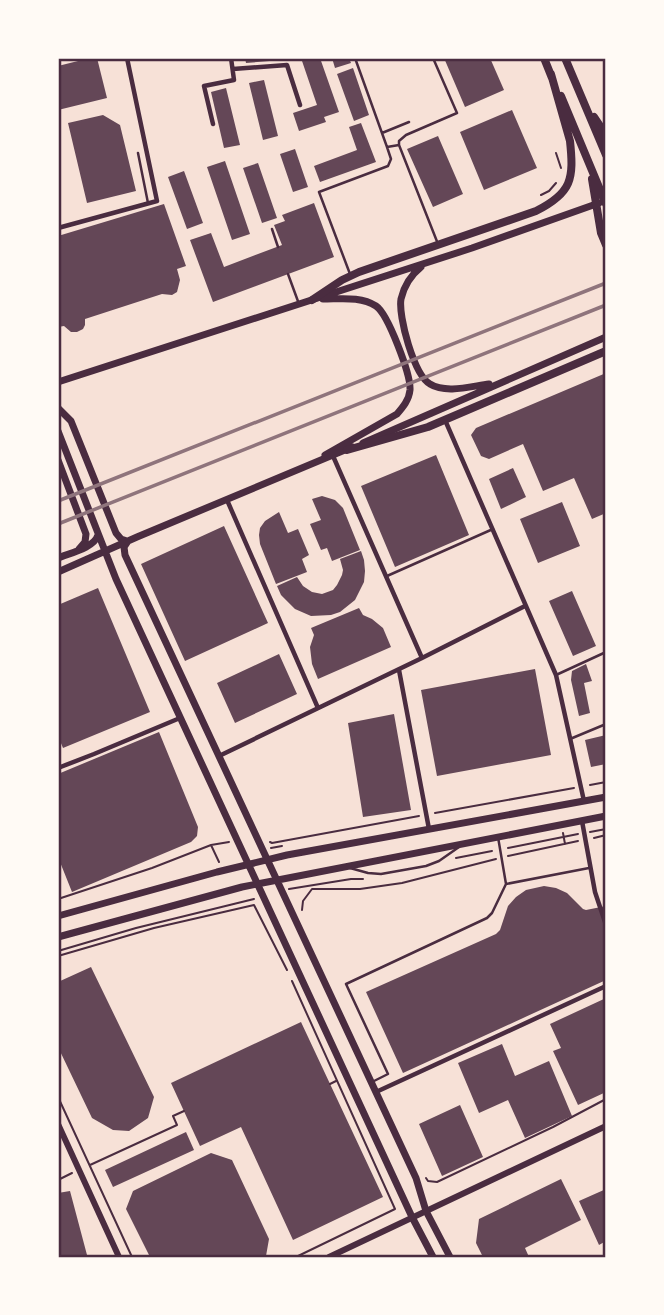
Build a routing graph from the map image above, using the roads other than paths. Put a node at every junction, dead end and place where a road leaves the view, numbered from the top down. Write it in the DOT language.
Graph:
graph roads {
  1 [pos="127,58"];
  2 [pos="231,58"];
  3 [pos="355,58"];
  4 [pos="433,58"];
  5 [pos="544,58"];
  6 [pos="565,58"];
  7 [pos="233,69"];
  8 [pos="551,74"];
  9 [pos="582,98"];
  10 [pos="300,105"];
  11 [pos="409,122"];
  12 [pos="213,124"];
  13 [pos="382,133"];
  14 [pos="606,135"];
  15 [pos="399,145"];
  16 [pos="387,147"];
  17 [pos="138,153"];
  18 [pos="606,155"];
  19 [pos="590,165"];
  20 [pos="606,202"];
  21 [pos="148,203"];
  22 [pos="58,228"];
  23 [pos="272,229"];
  24 [pos="439,244"];
  25 [pos="606,245"];
  26 [pos="278,247"];
  27 [pos="427,263"];
  28 [pos="288,274"];
  29 [pos="351,275"];
  30 [pos="312,300"];
  31 [pos="299,304"];
  32 [pos="606,337"];
  33 [pos="606,351"];
  34 [pos="58,382"];
  35 [pos="500,383"];
  36 [pos="58,408"];
  37 [pos="445,420"];
  38 [pos="58,431"];
  39 [pos="347,450"];
  40 [pos="333,456"];
  41 [pos="58,460"];
  42 [pos="313,464"];
  43 [pos="227,500"];
  44 [pos="493,529"];
  45 [pos="98,534"];
  46 [pos="128,541"];
  47 [pos="79,549"];
  48 [pos="104,551"];
  49 [pos="58,558"];
  50 [pos="58,572"];
  51 [pos="387,576"];
  52 [pos="526,606"];
  53 [pos="606,652"];
  54 [pos="422,658"];
  55 [pos="399,670"];
  56 [pos="556,675"];
  57 [pos="318,708"];
  58 [pos="180,718"];
  59 [pos="606,724"];
  60 [pos="570,739"];
  61 [pos="219,756"];
  62 [pos="58,768"];
  63 [pos="606,797"];
  64 [pos="584,801"];
  65 [pos="606,816"];
  66 [pos="582,821"];
  67 [pos="429,829"];
  68 [pos="498,837"];
  69 [pos="464,844"];
  70 [pos="268,860"];
  71 [pos="248,864"];
  72 [pos="343,867"];
  73 [pos="590,868"];
  74 [pos="277,879"];
  75 [pos="257,883"];
  76 [pos="506,884"];
  77 [pos="58,916"];
  78 [pos="606,925"];
  79 [pos="58,937"];
  80 [pos="606,986"];
  81 [pos="371,1083"];
  82 [pos="376,1092"];
  83 [pos="58,1124"];
  84 [pos="606,1126"];
  85 [pos="426,1211"];
  86 [pos="412,1217"];
  87 [pos="119,1257"];
  88 [pos="329,1257"];
  89 [pos="433,1257"];
  90 [pos="450,1257"];
  1 -- 21 [label="street"];
  2 -- 7 [label="street"];
  3 -- 13 [label="lane"];
  4 -- 15 [label="lane"];
  5 -- 8 [label="main road"];
  6 -- 9 [label="main road"];
  7 -- 10 [label="street"];
  7 -- 12 [label="street"];
  8 -- 19 [label="main road"];
  8 -- 24 [label="main road"];
  9 -- 14 [label="main road"];
  9 -- 18 [label="main road"];
  11 -- 13 [label="lane"];
  13 -- 16 [label="lane"];
  15 -- 16 [label="lane"];
  15 -- 24 [label="lane"];
  16 -- 29 [label="lane"];
  17 -- 21 [label="lane"];
  19 -- 20 [label="main road"];
  19 -- 25 [label="main road"];
  20 -- 27 [label="main road"];
  21 -- 22 [label="street"];
  23 -- 26 [label="lane"];
  24 -- 29 [label="main road"];
  27 -- 30 [label="main road"];
  27 -- 35 [label="main road"];
  28 -- 31 [label="lane"];
  29 -- 30 [label="main road"];
  30 -- 31 [label="main road"];
  30 -- 42 [label="main road"];
  31 -- 34 [label="main road"];
  32 -- 35 [label="main road"];
  33 -- 37 [label="main road"];
  35 -- 39 [label="main road"];
  36 -- 46 [label="main road"];
  37 -- 39 [label="main road"];
  37 -- 44 [label="street"];
  38 -- 45 [label="main road"];
  39 -- 40 [label="main road"];
  40 -- 42 [label="main road"];
  40 -- 51 [label="street"];
  41 -- 47 [label="main road"];
  42 -- 43 [label="main road"];
  43 -- 46 [label="main road"];
  43 -- 57 [label="street"];
  44 -- 51 [label="lane"];
  44 -- 52 [label="street"];
  45 -- 47 [label="main road"];
  45 -- 48 [label="main road"];
  46 -- 48 [label="main road"];
  46 -- 61 [label="main road"];
  47 -- 49 [label="main road"];
  48 -- 50 [label="main road"];
  48 -- 58 [label="main road"];
  51 -- 54 [label="street"];
  52 -- 54 [label="street"];
  52 -- 56 [label="street"];
  53 -- 56 [label="lane"];
  54 -- 55 [label="street"];
  55 -- 57 [label="street"];
  55 -- 67 [label="street"];
  56 -- 60 [label="street"];
  57 -- 61 [label="street"];
  58 -- 62 [label="street"];
  58 -- 71 [label="main road"];
  59 -- 60 [label="lane"];
  60 -- 64 [label="street"];
  61 -- 70 [label="main road"];
  63 -- 64 [label="main road"];
  64 -- 67 [label="main road"];
  65 -- 66 [label="main road"];
  66 -- 68 [label="main road"];
  66 -- 73 [label="street"];
  67 -- 70 [label="main road"];
  68 -- 69 [label="main road"];
  68 -- 76 [label="lane"];
  69 -- 72 [label="main road"];
  69 -- 72 [label="lane"];
  70 -- 71 [label="main road"];
  70 -- 74 [label="main road"];
  71 -- 75 [label="main road"];
  71 -- 77 [label="main road"];
  72 -- 74 [label="main road"];
  73 -- 76 [label="lane"];
  73 -- 78 [label="street"];
  74 -- 75 [label="main road"];
  74 -- 81 [label="main road"];
  75 -- 79 [label="main road"];
  75 -- 86 [label="main road"];
  76 -- 81 [label="lane"];
  80 -- 82 [label="street"];
  81 -- 82 [label="main road"];
  82 -- 85 [label="main road"];
  83 -- 87 [label="street"];
  84 -- 85 [label="street"];
  85 -- 86 [label="street"];
  85 -- 90 [label="main road"];
  86 -- 88 [label="street"];
  86 -- 89 [label="main road"];
}
